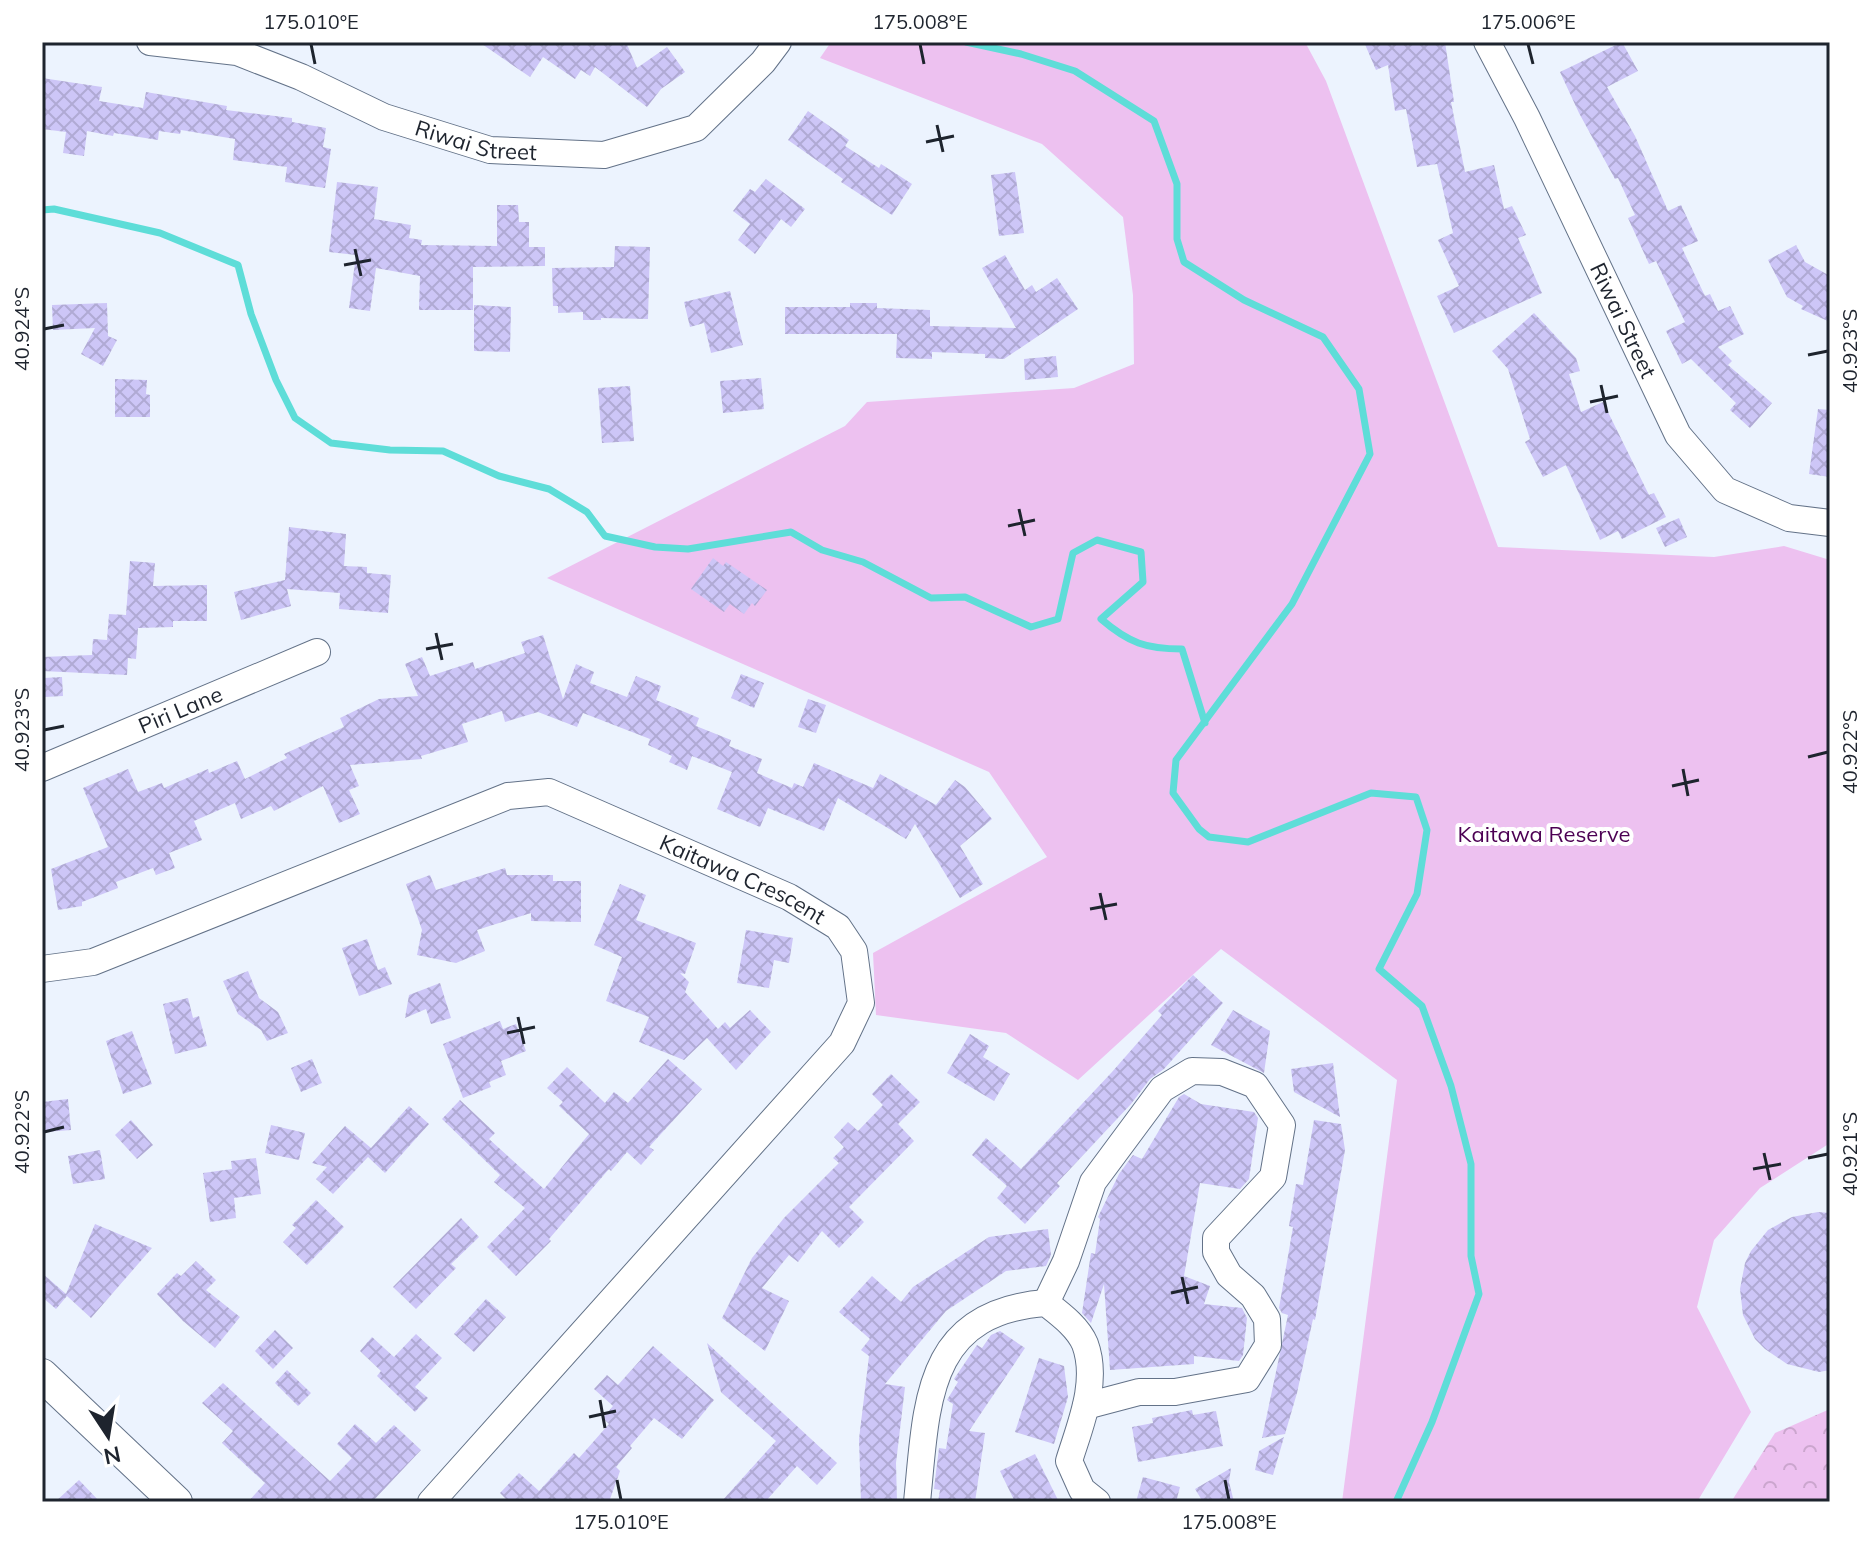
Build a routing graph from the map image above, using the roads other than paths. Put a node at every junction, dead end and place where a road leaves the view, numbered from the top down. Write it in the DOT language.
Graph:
graph roads {
  1 [pos="150,42"];
  2 [pos="778,42"];
  3 [pos="1487,42"];
  4 [pos="1830,523"];
  5 [pos="317,652"];
  6 [pos="42,768"];
  7 [pos="42,969"];
  8 [pos="1046,1303"];
  9 [pos="42,1375"];
  10 [pos="1086,1406"];
  11 [pos="176,1502"];
  12 [pos="431,1502"];
  13 [pos="917,1502"];
  14 [pos="1097,1502"];
  1 -- 2 [label="street, Riwai Street"];
  3 -- 4 [label="street, Riwai Street"];
  5 -- 6 [label="street, Piri Lane"];
  7 -- 12 [label="street, Kaitawa Crescent"];
  8 -- 10 [label="street"];
  8 -- 10 [label="street"];
  8 -- 13 [label="street"];
  9 -- 11 [label="street"];
  10 -- 14 [label="street"];
}
